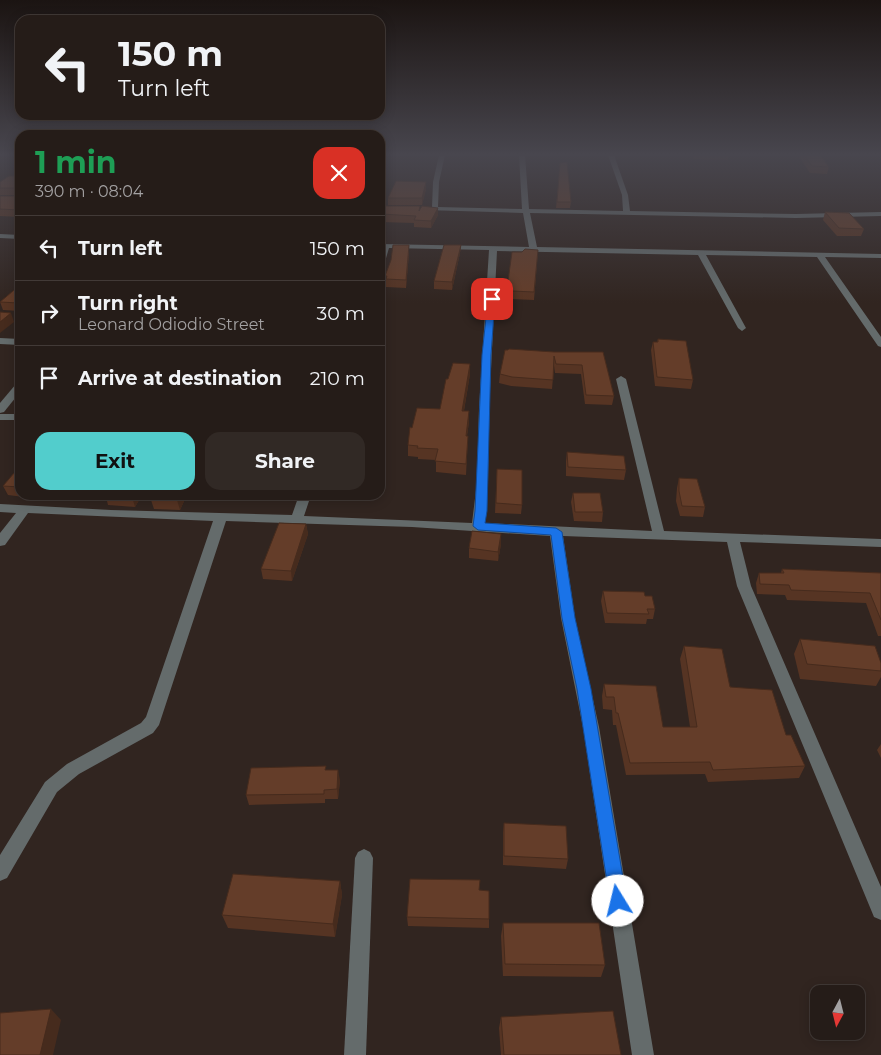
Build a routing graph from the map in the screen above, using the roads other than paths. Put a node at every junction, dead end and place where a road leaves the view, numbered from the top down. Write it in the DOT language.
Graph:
graph roads {
  1 [pos="435,204"];
  2 [pos="525,204"];
  3 [pos="626,204"];
  4 [pos="419,209"];
  5 [pos="435,209"];
  6 [pos="526,212"];
  7 [pos="628,213"];
  8 [pos="881,214"];
  9 [pos="0,236"];
  10 [pos="15,237"];
  11 [pos="385,246"];
  12 [pos="494,248"];
  13 [pos="533,248"];
  14 [pos="700,252"];
  15 [pos="819,254"];
  16 [pos="881,256"];
  17 [pos="742,328"];
  18 [pos="0,342"];
  19 [pos="15,342"];
  20 [pos="881,344"];
  21 [pos="622,379"];
  22 [pos="15,392"];
  23 [pos="0,410"];
  24 [pos="0,417"];
  25 [pos="15,417"];
  26 [pos="303,500"];
  27 [pos="0,508"];
  28 [pos="24,509"];
  29 [pos="221,517"];
  30 [pos="297,520"];
  31 [pos="478,526"];
  32 [pos="556,532"];
  33 [pos="659,535"];
  34 [pos="732,537"];
  35 [pos="0,542"];
  36 [pos="881,544"];
  37 [pos="364,858"];
  38 [pos="0,872"];
  39 [pos="881,910"];
  40 [pos="355,1055"];
  41 [pos="643,1055"];
  1 -- 5 [label="street"];
  2 -- 6 [label="street"];
  3 -- 7 [label="street"];
  4 -- 5 [label="street"];
  5 -- 6 [label="street"];
  6 -- 7 [label="street"];
  6 -- 13 [label="street"];
  7 -- 8 [label="street"];
  9 -- 10 [label="street"];
  11 -- 12 [label="street"];
  12 -- 13 [label="street"];
  12 -- 31 [label="street"];
  13 -- 14 [label="street"];
  14 -- 15 [label="street"];
  14 -- 17 [label="street"];
  15 -- 16 [label="street"];
  15 -- 20 [label="street"];
  18 -- 19 [label="street"];
  21 -- 33 [label="street"];
  22 -- 23 [label="street"];
  24 -- 25 [label="street"];
  26 -- 30 [label="street"];
  27 -- 28 [label="street"];
  28 -- 29 [label="street"];
  28 -- 35 [label="street"];
  29 -- 30 [label="street"];
  29 -- 38 [label="street"];
  30 -- 31 [label="street"];
  31 -- 32 [label="street"];
  32 -- 33 [label="street"];
  32 -- 41 [label="street"];
  33 -- 34 [label="street"];
  34 -- 36 [label="street"];
  34 -- 39 [label="street"];
  37 -- 40 [label="street"];
}
